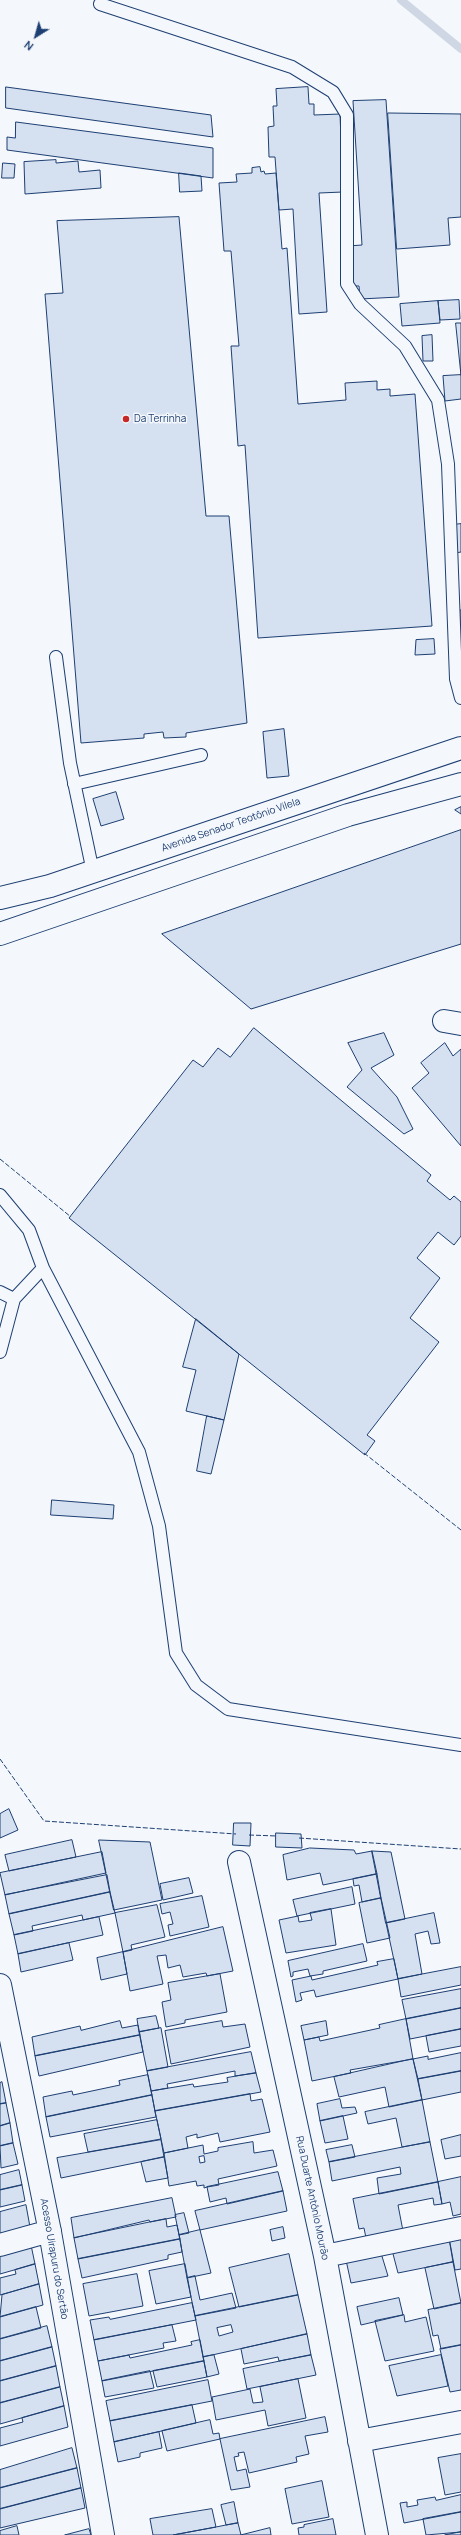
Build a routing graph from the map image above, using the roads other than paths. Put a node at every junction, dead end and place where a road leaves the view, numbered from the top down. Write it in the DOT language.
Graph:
graph roads {
  1 [pos="100,4"];
  2 [pos="56,657"];
  3 [pos="461,698"];
  4 [pos="461,748"];
  5 [pos="201,755"];
  6 [pos="74,784"];
  7 [pos="461,784"];
  8 [pos="93,872"];
  9 [pos="0,898"];
  10 [pos="0,934"];
  11 [pos="0,1195"];
  12 [pos="42,1268"];
  13 [pos="0,1292"];
  14 [pos="14,1299"];
  15 [pos="0,1352"];
  16 [pos="461,1745"];
  17 [pos="239,1862"];
  18 [pos="0,1985"];
  19 [pos="461,2228"];
  20 [pos="50,2231"];
  21 [pos="0,2245"];
  22 [pos="325,2256"];
  23 [pos="461,2422"];
  24 [pos="359,2441"];
  25 [pos="103,2535"];
  26 [pos="377,2535"];
  1 -- 3 [label="lane"];
  2 -- 6 [label="lane"];
  4 -- 8 [label="street, Avenida Senador Teotônio Vilela"];
  5 -- 6 [label="lane"];
  6 -- 8 [label="lane"];
  7 -- 10 [label="street"];
  8 -- 9 [label="street, Avenida Senador Teotônio Vilela"];
  11 -- 12 [label="lane"];
  12 -- 14 [label="lane"];
  12 -- 16 [label="lane"];
  13 -- 14 [label="lane"];
  14 -- 15 [label="lane"];
  17 -- 22 [label="street, Rua Duarte Antônio Mourão"];
  18 -- 20 [label="street, Acesso Uirapuru do Sertão"];
  19 -- 22 [label="street"];
  20 -- 21 [label="street"];
  20 -- 25 [label="street, Acesso Uirapuru do Sertão"];
  22 -- 24 [label="street, Rua Duarte Antônio Mourão"];
  23 -- 24 [label="street"];
  24 -- 26 [label="street, Rua Duarte Antônio Mourão"];
}
